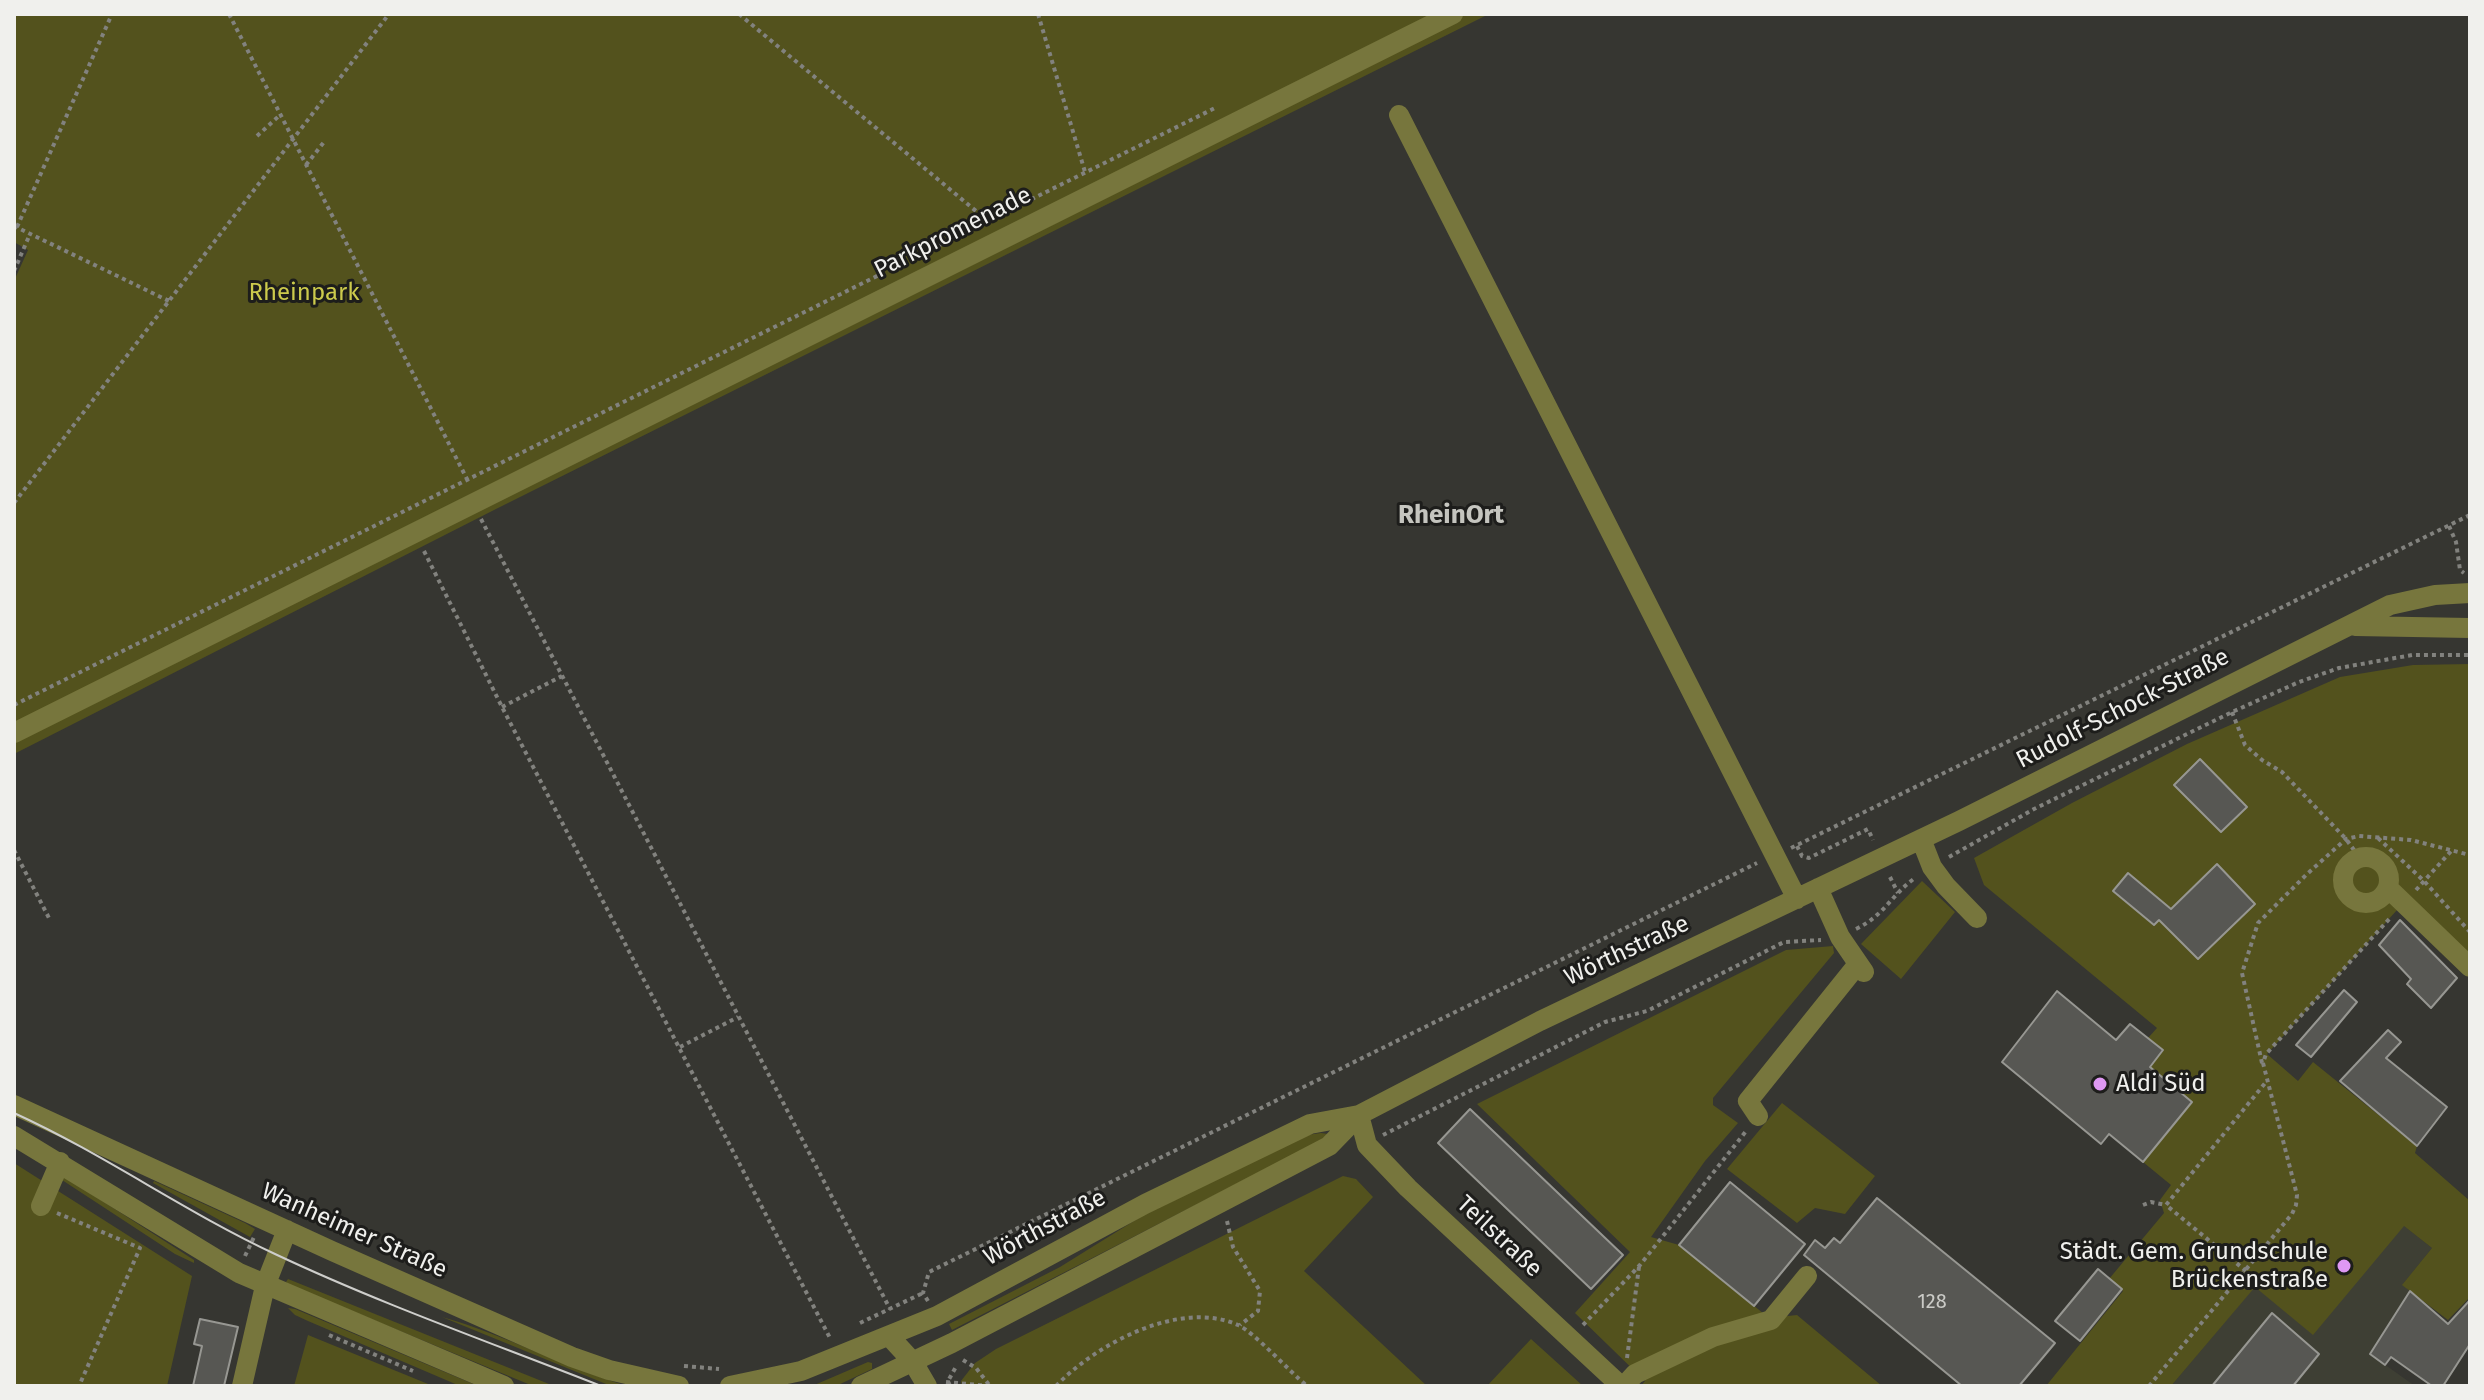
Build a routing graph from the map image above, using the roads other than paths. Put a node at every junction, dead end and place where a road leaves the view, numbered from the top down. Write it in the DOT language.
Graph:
graph roads {
  1 [pos="1453,14"];
  2 [pos="1399,115"];
  3 [pos="2470,593"];
  4 [pos="2351,626"];
  5 [pos="2470,628"];
  6 [pos="14,733"];
  7 [pos="1921,839"];
  8 [pos="1818,888"];
  9 [pos="2388,888"];
  10 [pos="1797,899"];
  11 [pos="1977,918"];
  12 [pos="2470,967"];
  13 [pos="14,1105"];
  14 [pos="1359,1115"];
  15 [pos="1758,1116"];
  16 [pos="14,1136"];
  17 [pos="60,1162"];
  18 [pos="41,1206"];
  19 [pos="287,1230"];
  20 [pos="1807,1276"];
  21 [pos="265,1286"];
  22 [pos="889,1336"];
  23 [pos="913,1362"];
  24 [pos="681,1376"];
  25 [pos="725,1377"];
  26 [pos="892,1379"];
  27 [pos="1623,1381"];
  28 [pos="242,1386"];
  29 [pos="504,1386"];
  30 [pos="861,1386"];
  31 [pos="927,1386"];
  1 -- 6 [label="street, Parkpromenade"];
  2 -- 10 [label="street"];
  3 -- 4 [label="street, Rudolf-Schock-Straße"];
  4 -- 5 [label="street, Rudolf-Schock-Straße"];
  4 -- 7 [label="street, Rudolf-Schock-Straße"];
  7 -- 8 [label="street, Wörthstraße"];
  7 -- 11 [label="street"];
  8 -- 10 [label="street, Wörthstraße"];
  8 -- 15 [label="street"];
  9 -- 9 [label="street"];
  9 -- 12 [label="street"];
  10 -- 14 [label="street, Wörthstraße"];
  13 -- 19 [label="street, Wanheimer Straße"];
  14 -- 22 [label="street, Wörthstraße"];
  14 -- 23 [label="street, Wörthstraße"];
  14 -- 27 [label="street, Teilstraße"];
  16 -- 17 [label="street"];
  17 -- 18 [label="street"];
  17 -- 21 [label="street"];
  19 -- 21 [label="street"];
  19 -- 24 [label="street, Wanheimer Straße"];
  20 -- 27 [label="street"];
  21 -- 28 [label="street"];
  21 -- 29 [label="street"];
  22 -- 23 [label="street"];
  22 -- 25 [label="street"];
  22 -- 26 [label="street"];
  23 -- 26 [label="street"];
  23 -- 31 [label="street"];
  26 -- 30 [label="street"];
}
